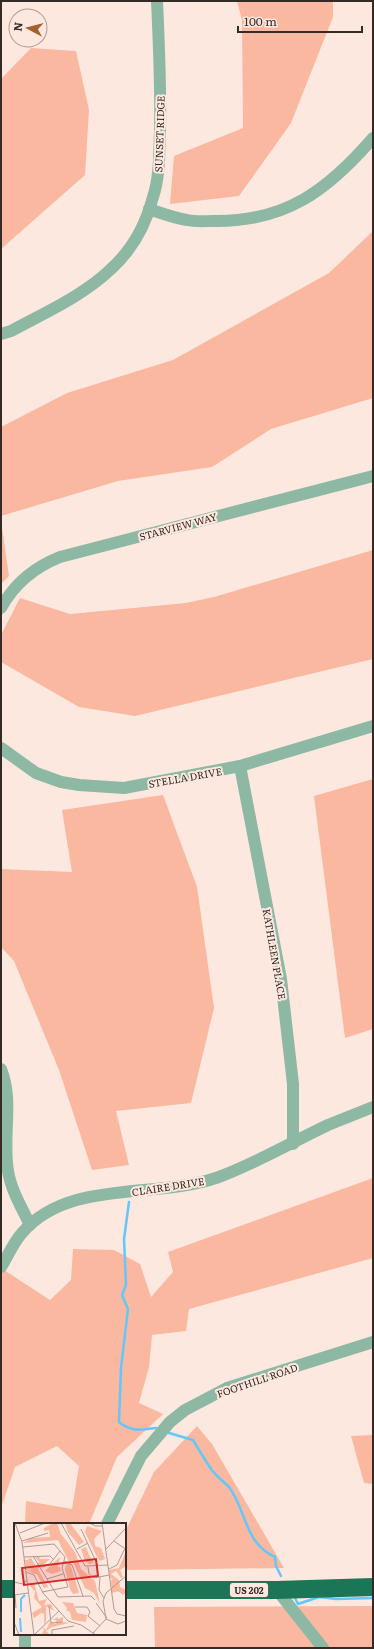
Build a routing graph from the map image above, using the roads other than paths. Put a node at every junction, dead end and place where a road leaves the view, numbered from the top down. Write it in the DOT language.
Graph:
graph roads {
  1 [pos="157,1"];
  2 [pos="373,138"];
  3 [pos="149,209"];
  4 [pos="1,334"];
  5 [pos="373,476"];
  6 [pos="1,608"];
  7 [pos="373,726"];
  8 [pos="1,748"];
  9 [pos="240,766"];
  10 [pos="1,1069"];
  11 [pos="373,1107"];
  12 [pos="293,1144"];
  13 [pos="30,1225"];
  14 [pos="1,1267"];
  15 [pos="373,1342"];
  16 [pos="108,1523"];
  17 [pos="373,1587"];
  18 [pos="1,1589"];
  19 [pos="14,1589"];
  20 [pos="126,1590"];
  21 [pos="277,1590"];
  22 [pos="25,1635"];
  23 [pos="25,1648"];
  24 [pos="323,1648"];
  1 -- 3 [label="street, SUNSET RIDGE"];
  2 -- 3 [label="street"];
  3 -- 4 [label="street, SUNSET RIDGE"];
  5 -- 6 [label="street, STARVIEW WAY"];
  7 -- 9 [label="street, STELLA DRIVE"];
  8 -- 9 [label="street, STELLA DRIVE"];
  9 -- 12 [label="street, KATHLEEN PLACE"];
  10 -- 13 [label="street"];
  11 -- 12 [label="street, CLAIRE DRIVE"];
  12 -- 13 [label="street, CLAIRE DRIVE"];
  13 -- 14 [label="street, CLAIRE DRIVE"];
  15 -- 16 [label="street, FOOTHILL ROAD"];
  17 -- 21 [label="highway, US 202"];
  18 -- 19 [label="highway"];
  20 -- 21 [label="highway, US 202"];
  21 -- 24 [label="street"];
  22 -- 23 [label="street"];
}
